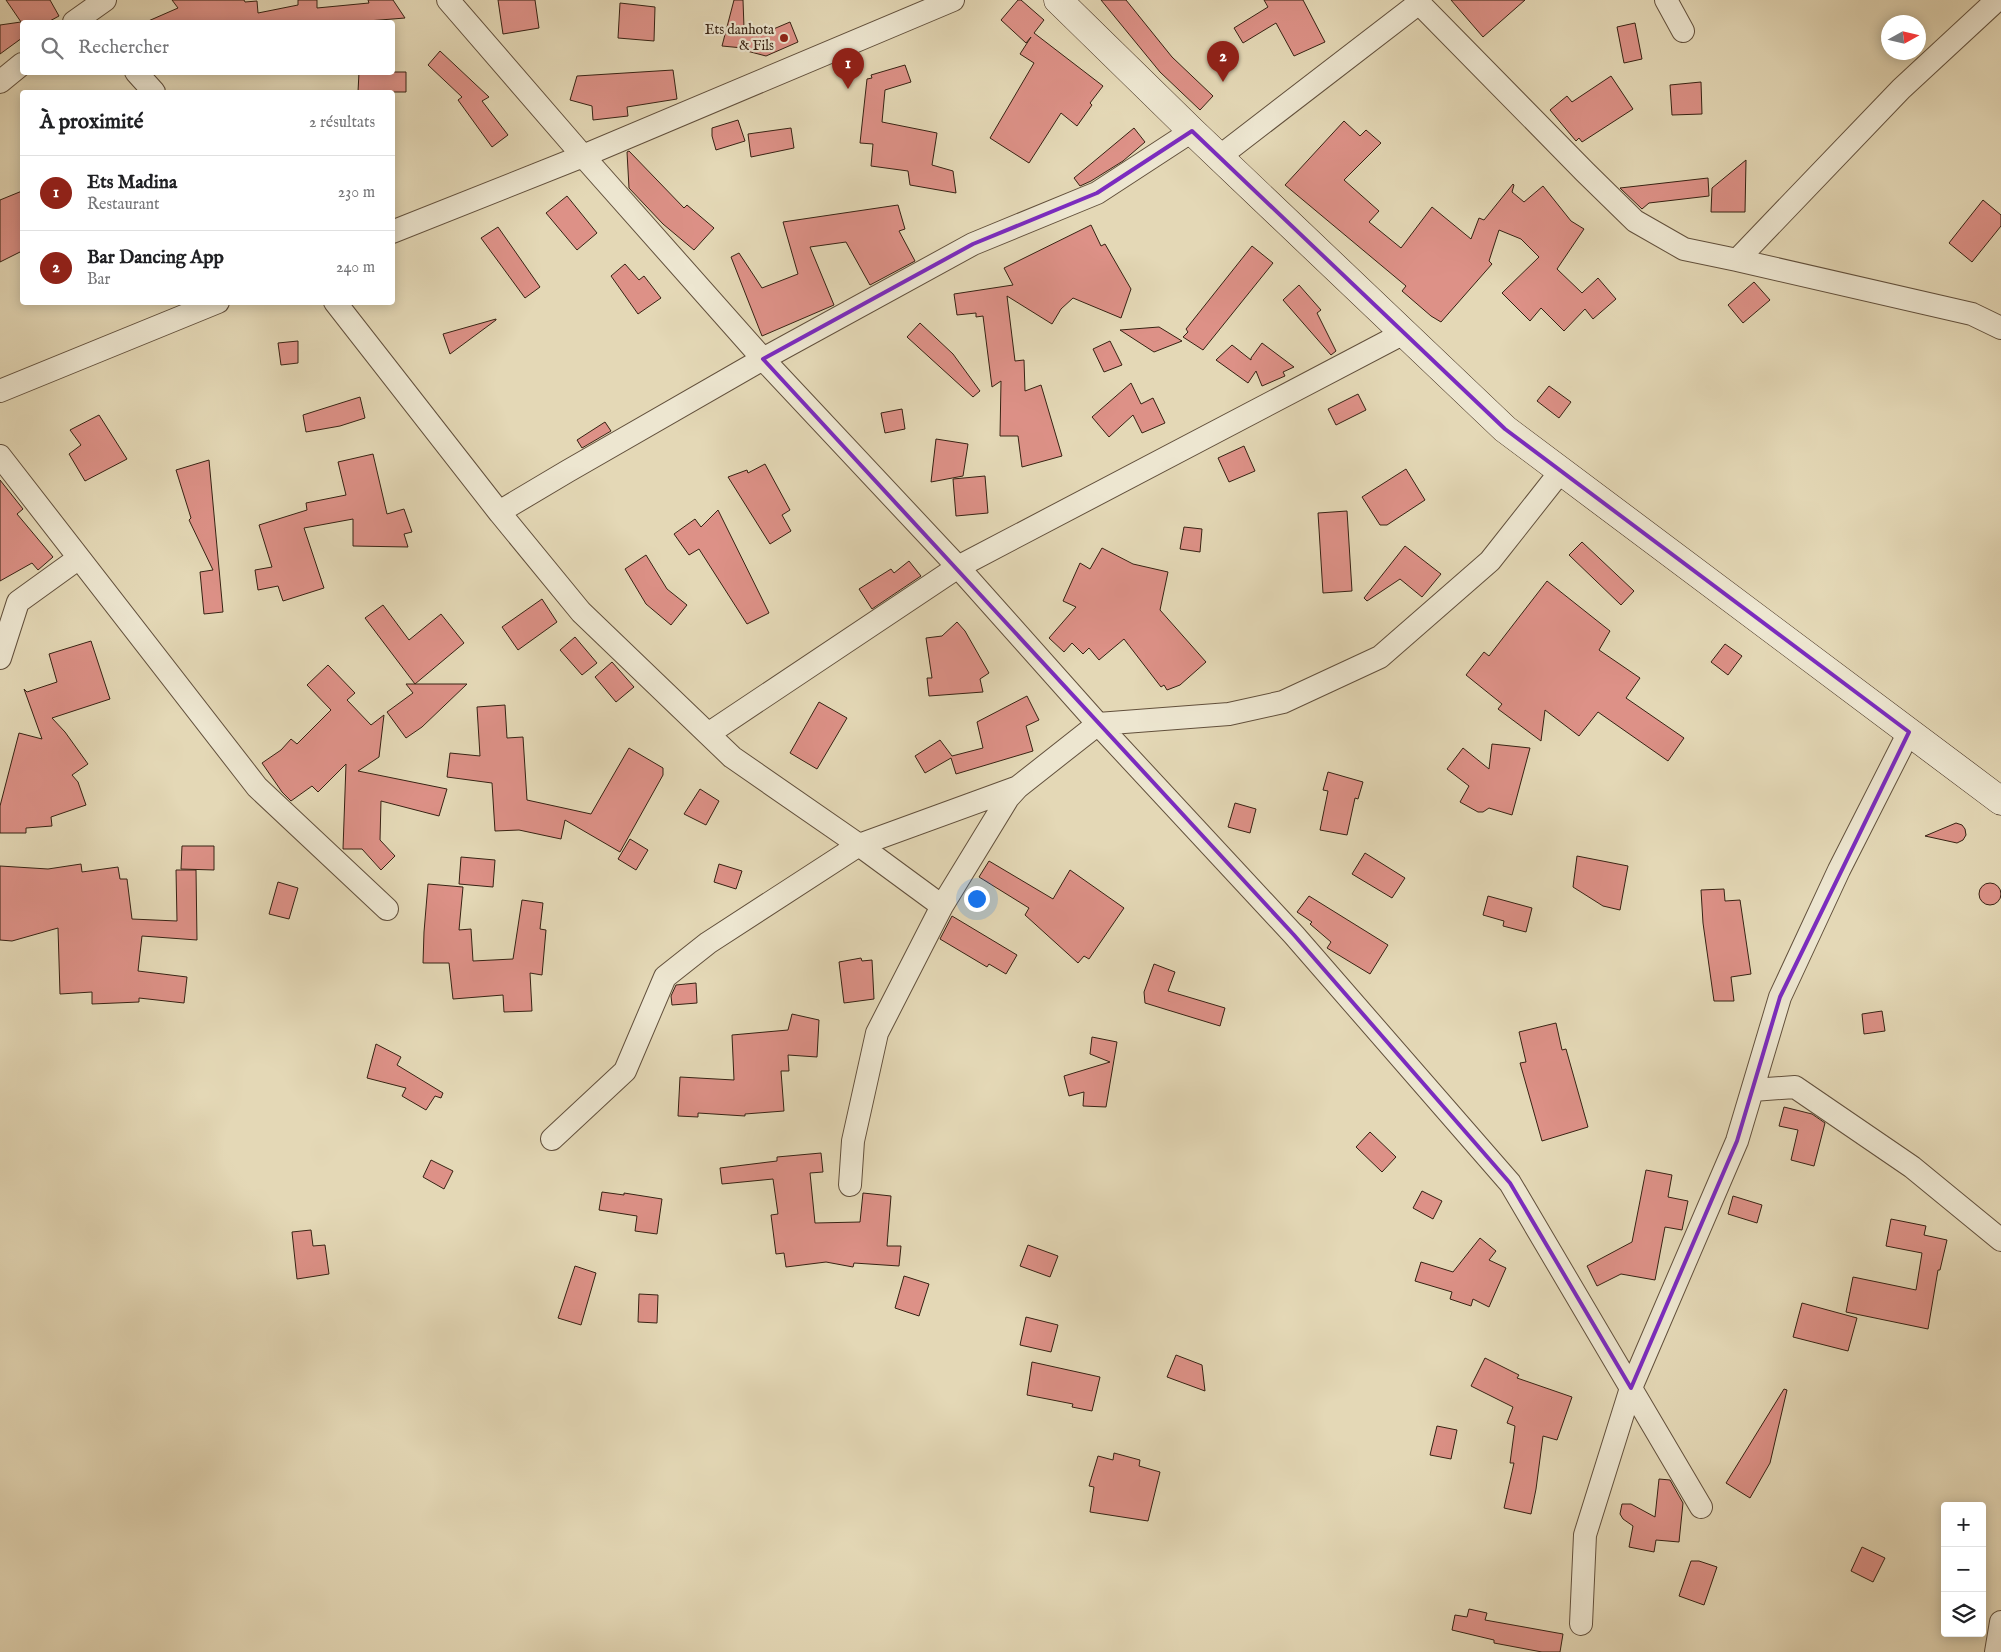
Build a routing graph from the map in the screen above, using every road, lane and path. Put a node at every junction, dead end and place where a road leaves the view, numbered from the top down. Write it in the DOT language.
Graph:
graph roads {
  1 [pos="105,0"];
  2 [pos="448,0"];
  3 [pos="953,0"];
  4 [pos="1058,0"];
  5 [pos="1666,0"];
  6 [pos="1997,0"];
  7 [pos="1418,2"];
  8 [pos="82,14"];
  9 [pos="1683,31"];
  10 [pos="20,66"];
  11 [pos="139,75"];
  12 [pos="0,82"];
  13 [pos="152,90"];
  14 [pos="1192,131"];
  15 [pos="583,156"];
  16 [pos="1219,157"];
  17 [pos="395,231"];
  18 [pos="1737,260"];
  19 [pos="211,305"];
  20 [pos="338,305"];
  21 [pos="2001,328"];
  22 [pos="1404,334"];
  23 [pos="763,359"];
  24 [pos="0,391"];
  25 [pos="0,456"];
  26 [pos="1560,471"];
  27 [pos="499,512"];
  28 [pos="80,558"];
  29 [pos="958,567"];
  30 [pos="0,658"];
  31 [pos="1098,724"];
  32 [pos="1909,732"];
  33 [pos="708,734"];
  34 [pos="1018,787"];
  35 [pos="2001,802"];
  36 [pos="859,845"];
  37 [pos="942,906"];
  38 [pos="387,909"];
  39 [pos="1752,1090"];
  40 [pos="552,1139"];
  41 [pos="850,1185"];
  42 [pos="2001,1240"];
  43 [pos="1631,1388"];
  44 [pos="1701,1507"];
  45 [pos="2001,1622"];
  46 [pos="1581,1624"];
  47 [pos="1996,1652"];
  1 -- 8 [label="street"];
  2 -- 15 [label="street"];
  3 -- 15 [label="street"];
  4 -- 14 [label="street"];
  5 -- 9 [label="street"];
  6 -- 18 [label="street"];
  7 -- 16 [label="street"];
  7 -- 18 [label="street"];
  10 -- 12 [label="street"];
  11 -- 13 [label="street"];
  14 -- 16 [label="street"];
  14 -- 23 [label="street"];
  15 -- 17 [label="street"];
  15 -- 23 [label="street"];
  16 -- 22 [label="street"];
  18 -- 21 [label="street"];
  19 -- 24 [label="street"];
  20 -- 27 [label="street"];
  22 -- 26 [label="street"];
  22 -- 29 [label="street"];
  23 -- 27 [label="street"];
  23 -- 29 [label="street"];
  25 -- 28 [label="street"];
  26 -- 31 [label="street"];
  26 -- 32 [label="street"];
  27 -- 33 [label="street"];
  28 -- 30 [label="street"];
  28 -- 38 [label="street"];
  29 -- 31 [label="street"];
  29 -- 33 [label="street"];
  31 -- 34 [label="street"];
  31 -- 43 [label="street"];
  32 -- 35 [label="street"];
  32 -- 39 [label="street"];
  33 -- 36 [label="street"];
  34 -- 36 [label="street"];
  34 -- 37 [label="street"];
  36 -- 37 [label="street"];
  36 -- 40 [label="street"];
  37 -- 41 [label="street"];
  39 -- 42 [label="street"];
  39 -- 43 [label="street"];
  43 -- 44 [label="street"];
  43 -- 46 [label="street"];
  45 -- 47 [label="street"];
}
